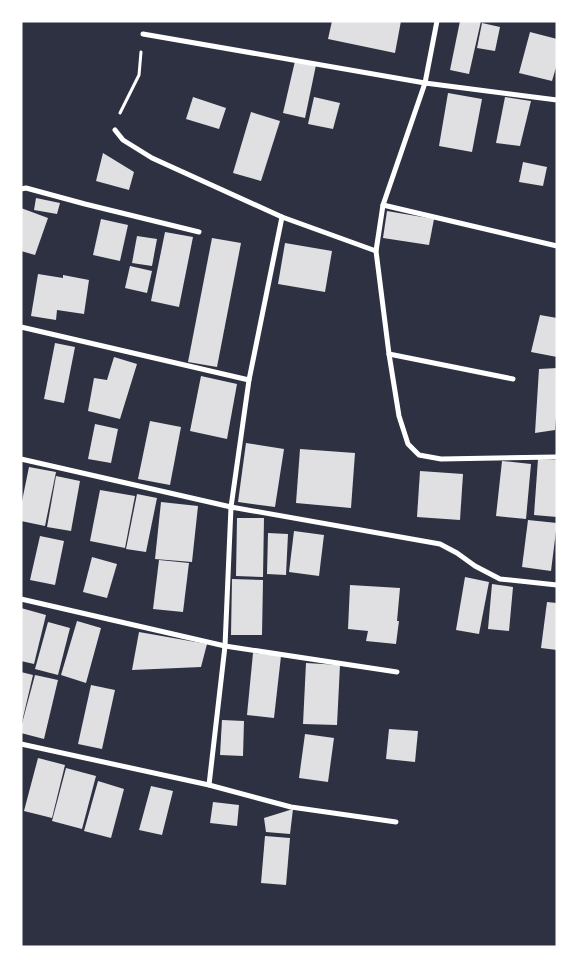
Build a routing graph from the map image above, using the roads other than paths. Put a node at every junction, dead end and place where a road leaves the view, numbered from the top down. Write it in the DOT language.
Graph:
graph roads {
  1 [pos="438,21"];
  2 [pos="143,34"];
  3 [pos="425,83"];
  4 [pos="557,100"];
  5 [pos="115,130"];
  6 [pos="21,189"];
  7 [pos="383,205"];
  8 [pos="282,217"];
  9 [pos="199,232"];
  10 [pos="557,246"];
  11 [pos="376,251"];
  12 [pos="21,327"];
  13 [pos="389,354"];
  14 [pos="513,379"];
  15 [pos="249,380"];
  16 [pos="557,458"];
  17 [pos="21,459"];
  18 [pos="231,508"];
  19 [pos="557,585"];
  20 [pos="21,599"];
  21 [pos="225,646"];
  22 [pos="397,672"];
  23 [pos="21,744"];
  24 [pos="209,785"];
  25 [pos="396,822"];
  1 -- 3 [label="street"];
  2 -- 3 [label="street"];
  3 -- 4 [label="street"];
  3 -- 7 [label="street"];
  5 -- 8 [label="street"];
  6 -- 9 [label="street"];
  7 -- 10 [label="street"];
  7 -- 11 [label="street"];
  8 -- 11 [label="street"];
  8 -- 15 [label="street"];
  11 -- 13 [label="street"];
  12 -- 15 [label="street"];
  13 -- 14 [label="street"];
  13 -- 16 [label="street"];
  15 -- 18 [label="street"];
  17 -- 18 [label="street"];
  18 -- 19 [label="street"];
  18 -- 21 [label="street"];
  20 -- 21 [label="street"];
  21 -- 22 [label="street"];
  21 -- 24 [label="street"];
  23 -- 24 [label="street"];
  24 -- 25 [label="street"];
}
